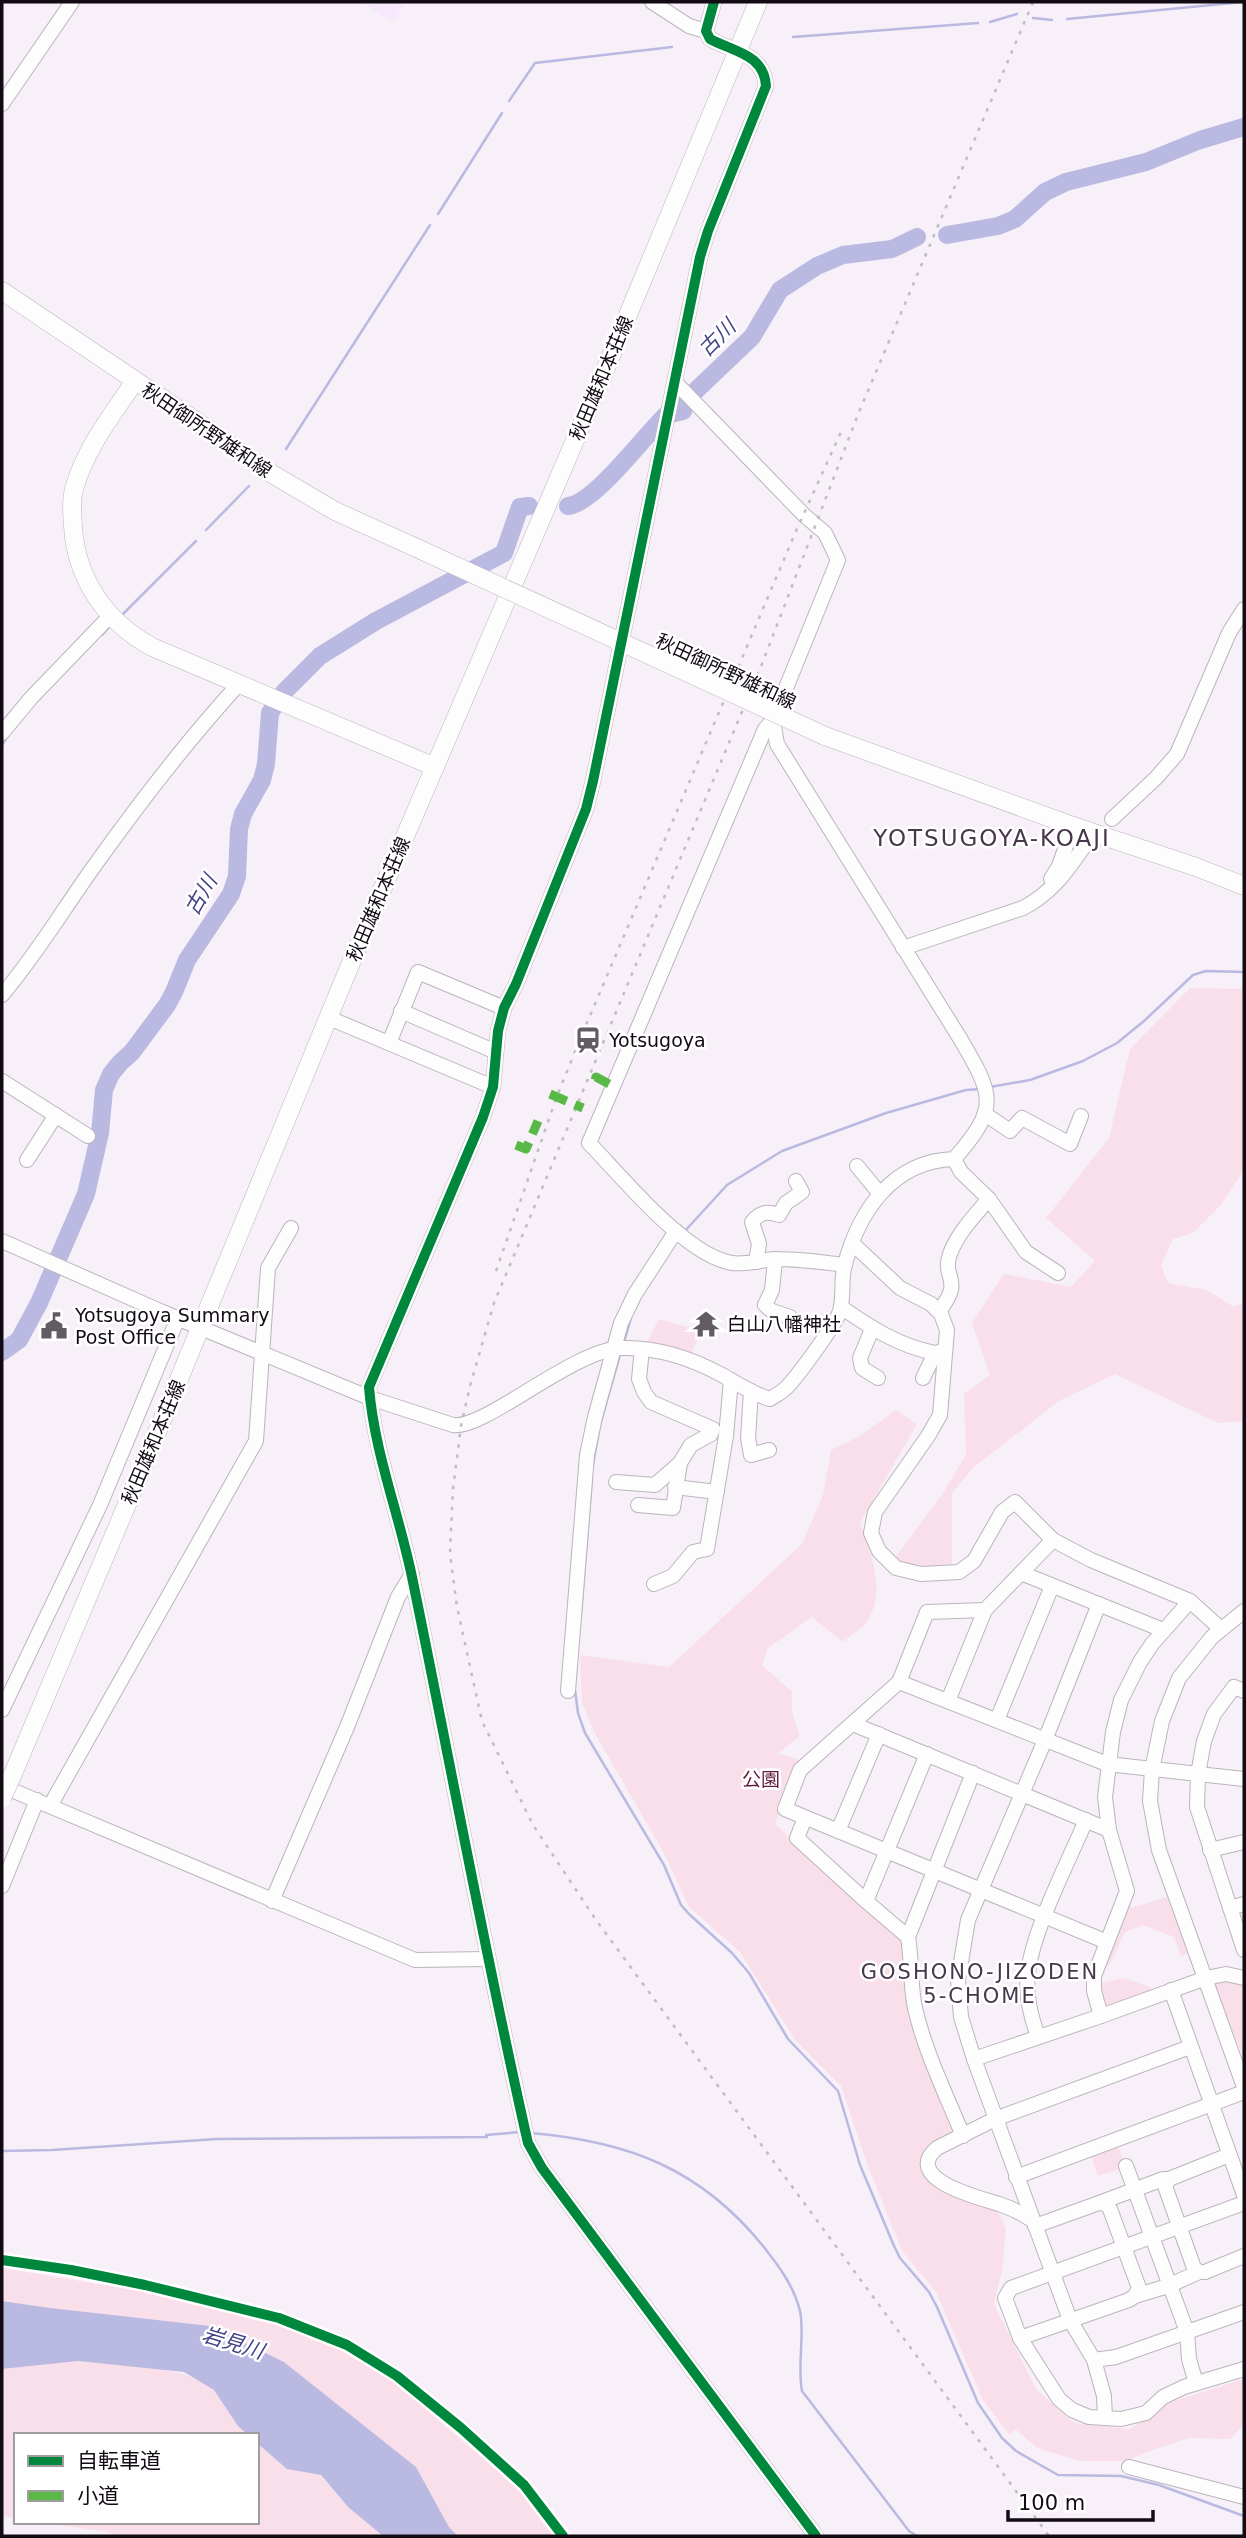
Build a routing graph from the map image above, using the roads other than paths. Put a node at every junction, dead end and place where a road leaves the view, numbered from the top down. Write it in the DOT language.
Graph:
graph roads {
  1 [pos="72,2"];
  2 [pos="652,2"];
  3 [pos="714,2"];
  4 [pos="758,2"];
  5 [pos="706,31"];
  6 [pos="737,51"];
  7 [pos="2,104"];
  8 [pos="2,291"];
  9 [pos="135,381"];
  10 [pos="684,391"];
  11 [pos="1244,609"];
  12 [pos="113,619"];
  13 [pos="238,685"];
  14 [pos="773,720"];
  15 [pos="2,733"];
  16 [pos="435,767"];
  17 [pos="1112,819"];
  18 [pos="1073,826"];
  19 [pos="1085,845"];
  20 [pos="1244,886"];
  21 [pos="1040,898"];
  22 [pos="903,948"];
  23 [pos="2,995"];
  24 [pos="504,1008"];
  25 [pos="401,1010"];
  26 [pos="329,1018"];
  27 [pos="389,1043"];
  28 [pos="496,1052"];
  29 [pos="2,1081"];
  30 [pos="493,1087"];
  31 [pos="985,1114"];
  32 [pos="56,1115"];
  33 [pos="1081,1115"];
  34 [pos="88,1136"];
  35 [pos="954,1159"];
  36 [pos="27,1160"];
  37 [pos="857,1166"];
  38 [pos="796,1181"];
  39 [pos="880,1194"];
  40 [pos="989,1199"];
  41 [pos="290,1228"];
  42 [pos="679,1235"];
  43 [pos="2,1241"];
  44 [pos="852,1243"];
  45 [pos="775,1259"];
  46 [pos="756,1262"];
  47 [pos="845,1265"];
  48 [pos="1058,1273"];
  49 [pos="841,1307"];
  50 [pos="939,1311"];
  51 [pos="790,1317"];
  52 [pos="178,1318"];
  53 [pos="201,1327"];
  54 [pos="872,1329"];
  55 [pos="626,1348"];
  56 [pos="940,1351"];
  57 [pos="263,1355"];
  58 [pos="878,1378"];
  59 [pos="923,1378"];
  60 [pos="731,1380"];
  61 [pos="751,1391"];
  62 [pos="370,1398"];
  63 [pos="720,1428"];
  64 [pos="769,1450"];
  65 [pos="680,1463"];
  66 [pos="616,1482"];
  67 [pos="675,1487"];
  68 [pos="717,1492"];
  69 [pos="638,1505"];
  70 [pos="1053,1540"];
  71 [pos="1021,1573"];
  72 [pos="412,1574"];
  73 [pos="654,1584"];
  74 [pos="1052,1586"];
  75 [pos="1189,1601"];
  76 [pos="1099,1605"];
  77 [pos="985,1610"];
  78 [pos="1244,1611"];
  79 [pos="1221,1629"];
  80 [pos="1163,1630"];
  81 [pos="898,1682"];
  82 [pos="568,1691"];
  83 [pos="1244,1692"];
  84 [pos="948,1701"];
  85 [pos="2,1710"];
  86 [pos="997,1720"];
  87 [pos="853,1724"];
  88 [pos="879,1734"];
  89 [pos="1045,1740"];
  90 [pos="927,1754"];
  91 [pos="1107,1764"];
  92 [pos="1152,1770"];
  93 [pos="973,1773"];
  94 [pos="1198,1774"];
  95 [pos="1244,1779"];
  96 [pos="7,1781"];
  97 [pos="1022,1794"];
  98 [pos="2,1798"];
  99 [pos="43,1803"];
  100 [pos="805,1818"];
  101 [pos="1086,1820"];
  102 [pos="1109,1830"];
  103 [pos="838,1831"];
  104 [pos="1244,1842"];
  105 [pos="1210,1850"];
  106 [pos="886,1851"];
  107 [pos="935,1871"];
  108 [pos="2,1886"];
  109 [pos="981,1890"];
  110 [pos="272,1901"];
  111 [pos="866,1901"];
  112 [pos="1237,1906"];
  113 [pos="1045,1917"];
  114 [pos="908,1937"];
  115 [pos="1107,1942"];
  116 [pos="1244,1950"];
  117 [pos="488,1959"];
  118 [pos="1206,1978"];
  119 [pos="1244,1978"];
  120 [pos="1171,1990"];
  121 [pos="1101,2016"];
  122 [pos="1038,2037"];
  123 [pos="1190,2047"];
  124 [pos="974,2059"];
  125 [pos="1244,2086"];
  126 [pos="1244,2092"];
  127 [pos="1210,2104"];
  128 [pos="995,2119"];
  129 [pos="963,2136"];
  130 [pos="1229,2155"];
  131 [pos="1126,2166"];
  132 [pos="1016,2177"];
  133 [pos="1169,2179"];
  134 [pos="1134,2189"];
  135 [pos="1244,2195"];
  136 [pos="1098,2203"];
  137 [pos="1244,2203"];
  138 [pos="1034,2224"];
  139 [pos="1179,2227"];
  140 [pos="1151,2237"];
  141 [pos="1123,2248"];
  142 [pos="1244,2256"];
  143 [pos="1199,2272"];
  144 [pos="1052,2274"];
  145 [pos="1168,2286"];
  146 [pos="1135,2297"];
  147 [pos="1244,2312"];
  148 [pos="1070,2319"];
  149 [pos="1187,2332"];
  150 [pos="1020,2338"];
  151 [pos="1094,2360"];
  152 [pos="1244,2369"];
  153 [pos="1196,2383"];
  154 [pos="1105,2418"];
  155 [pos="1129,2467"];
  156 [pos="1244,2497"];
  157 [pos="816,2536"];
  1 -- 7 [label="street"];
  2 -- 5 [label="street"];
  3 -- 5 [label="street"];
  4 -- 6 [label="main road, 秋田雄和本荘線"];
  5 -- 6 [label="street"];
  6 -- 10 [label="street"];
  6 -- 16 [label="main road, 秋田雄和本荘線"];
  8 -- 9 [label="main road, 秋田御所野雄和線"];
  9 -- 12 [label="main road, 秋田御所野雄和線"];
  9 -- 18 [label="main road, 秋田御所野雄和線, bridge"];
  10 -- 14 [label="street"];
  10 -- 24 [label="street"];
  11 -- 17 [label="street"];
  12 -- 13 [label="main road, 秋田御所野雄和線"];
  12 -- 15 [label="street"];
  13 -- 16 [label="main road, 秋田御所野雄和線"];
  13 -- 23 [label="street"];
  14 -- 22 [label="street"];
  14 -- 42 [label="street"];
  16 -- 26 [label="main road, 秋田雄和本荘線"];
  18 -- 20 [label="main road, 秋田御所野雄和線"];
  18 -- 21 [label="street"];
  19 -- 21 [label="street"];
  21 -- 22 [label="street"];
  22 -- 31 [label="street"];
  24 -- 25 [label="street"];
  24 -- 28 [label="street"];
  25 -- 27 [label="street"];
  25 -- 28 [label="street"];
  26 -- 27 [label="street"];
  26 -- 53 [label="main road, 秋田雄和本荘線"];
  27 -- 30 [label="street"];
  28 -- 30 [label="street"];
  29 -- 32 [label="street"];
  30 -- 62 [label="street"];
  31 -- 33 [label="street"];
  31 -- 35 [label="street"];
  32 -- 34 [label="street"];
  32 -- 36 [label="street"];
  35 -- 39 [label="street"];
  35 -- 40 [label="street"];
  37 -- 39 [label="street"];
  38 -- 46 [label="street"];
  39 -- 44 [label="street"];
  40 -- 48 [label="street"];
  40 -- 50 [label="street"];
  41 -- 57 [label="street"];
  42 -- 46 [label="street"];
  42 -- 55 [label="street"];
  43 -- 52 [label="street"];
  44 -- 47 [label="street"];
  44 -- 50 [label="street"];
  45 -- 46 [label="street"];
  45 -- 47 [label="street"];
  45 -- 51 [label="street"];
  47 -- 49 [label="street"];
  49 -- 54 [label="street"];
  49 -- 61 [label="street"];
  50 -- 56 [label="street"];
  52 -- 53 [label="street"];
  52 -- 85 [label="street"];
  53 -- 57 [label="street"];
  53 -- 96 [label="main road, 秋田雄和本荘線"];
  54 -- 56 [label="street"];
  54 -- 58 [label="street"];
  55 -- 60 [label="street"];
  55 -- 62 [label="street"];
  55 -- 63 [label="street"];
  55 -- 82 [label="street"];
  56 -- 59 [label="street"];
  56 -- 70 [label="street"];
  57 -- 62 [label="street"];
  57 -- 99 [label="street"];
  60 -- 61 [label="street"];
  60 -- 63 [label="street"];
  61 -- 64 [label="street"];
  62 -- 72 [label="street"];
  63 -- 65 [label="street"];
  63 -- 68 [label="street"];
  65 -- 66 [label="street"];
  65 -- 67 [label="street"];
  67 -- 68 [label="street"];
  67 -- 69 [label="street"];
  68 -- 73 [label="street"];
  70 -- 71 [label="street"];
  70 -- 75 [label="street"];
  71 -- 74 [label="street"];
  71 -- 77 [label="street"];
  72 -- 110 [label="street"];
  72 -- 117 [label="street"];
  74 -- 76 [label="street"];
  74 -- 86 [label="street"];
  75 -- 79 [label="street"];
  75 -- 80 [label="street"];
  76 -- 80 [label="street"];
  76 -- 89 [label="street"];
  77 -- 81 [label="street"];
  77 -- 84 [label="street"];
  78 -- 79 [label="street"];
  79 -- 92 [label="street"];
  80 -- 91 [label="street"];
  81 -- 84 [label="street"];
  81 -- 87 [label="street"];
  83 -- 94 [label="street"];
  84 -- 86 [label="street"];
  86 -- 89 [label="street"];
  87 -- 88 [label="street"];
  87 -- 100 [label="street"];
  88 -- 90 [label="street"];
  88 -- 103 [label="street"];
  89 -- 91 [label="street"];
  89 -- 97 [label="street"];
  90 -- 93 [label="street"];
  90 -- 106 [label="street"];
  91 -- 92 [label="street"];
  91 -- 102 [label="street"];
  92 -- 94 [label="street"];
  92 -- 118 [label="street"];
  93 -- 97 [label="street"];
  93 -- 107 [label="street"];
  94 -- 95 [label="street"];
  94 -- 105 [label="street"];
  96 -- 98 [label="main road, 秋田雄和本荘線, bridge"];
  96 -- 99 [label="street"];
  97 -- 101 [label="street"];
  97 -- 109 [label="street"];
  99 -- 108 [label="street"];
  99 -- 110 [label="street"];
  100 -- 103 [label="street"];
  100 -- 111 [label="street"];
  101 -- 102 [label="street"];
  101 -- 113 [label="street"];
  102 -- 115 [label="street"];
  103 -- 106 [label="street"];
  104 -- 105 [label="street"];
  105 -- 112 [label="street"];
  106 -- 107 [label="street"];
  106 -- 111 [label="street"];
  107 -- 109 [label="street"];
  107 -- 114 [label="street"];
  109 -- 113 [label="street"];
  109 -- 124 [label="street"];
  110 -- 117 [label="street"];
  111 -- 114 [label="street"];
  112 -- 116 [label="street"];
  113 -- 115 [label="street"];
  113 -- 122 [label="street"];
  114 -- 129 [label="street"];
  115 -- 121 [label="street"];
  117 -- 157 [label="street"];
  118 -- 119 [label="street"];
  118 -- 120 [label="street"];
  118 -- 125 [label="street"];
  120 -- 121 [label="street"];
  120 -- 123 [label="street"];
  121 -- 122 [label="street"];
  122 -- 124 [label="street"];
  123 -- 127 [label="street"];
  123 -- 128 [label="street"];
  124 -- 128 [label="street"];
  126 -- 127 [label="street"];
  127 -- 130 [label="street"];
  127 -- 132 [label="street"];
  128 -- 129 [label="street"];
  128 -- 132 [label="street"];
  129 -- 138 [label="street"];
  130 -- 133 [label="street"];
  130 -- 135 [label="street"];
  131 -- 134 [label="street"];
  132 -- 138 [label="street"];
  133 -- 134 [label="street"];
  133 -- 139 [label="street"];
  134 -- 136 [label="street"];
  134 -- 140 [label="street"];
  136 -- 138 [label="street"];
  136 -- 141 [label="street"];
  137 -- 139 [label="street"];
  138 -- 144 [label="street"];
  139 -- 140 [label="street"];
  139 -- 143 [label="street"];
  140 -- 141 [label="street"];
  140 -- 145 [label="street"];
  141 -- 144 [label="street"];
  141 -- 146 [label="street"];
  142 -- 143 [label="street"];
  143 -- 145 [label="street"];
  144 -- 148 [label="street"];
  144 -- 150 [label="street"];
  145 -- 146 [label="street"];
  145 -- 149 [label="street"];
  146 -- 148 [label="street"];
  147 -- 149 [label="street"];
  148 -- 150 [label="street"];
  148 -- 151 [label="street"];
  149 -- 151 [label="street"];
  149 -- 153 [label="street"];
  150 -- 154 [label="street"];
  151 -- 154 [label="street"];
  152 -- 153 [label="street"];
  153 -- 154 [label="street"];
  155 -- 156 [label="street"];
}
